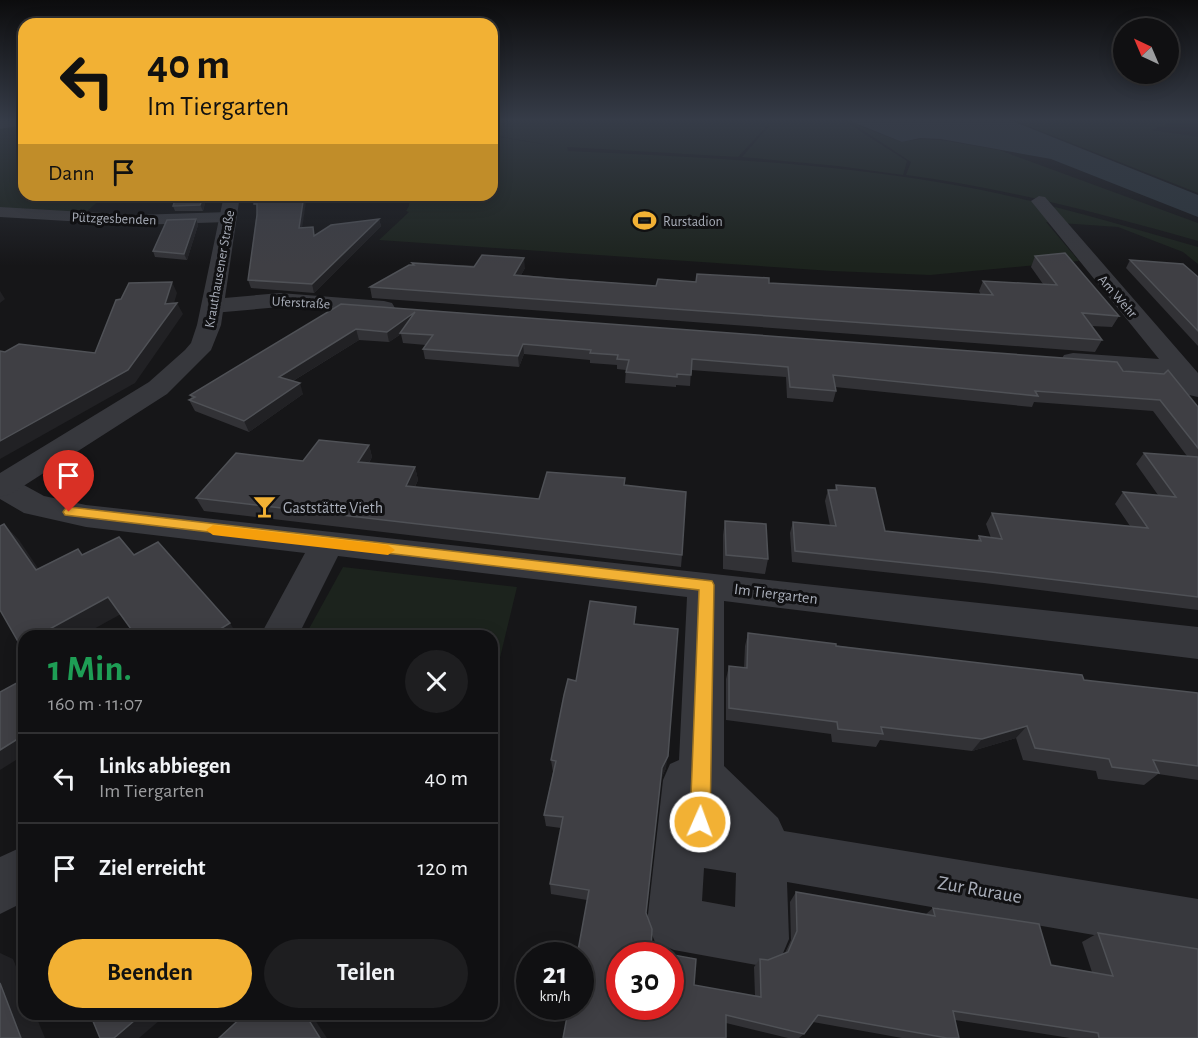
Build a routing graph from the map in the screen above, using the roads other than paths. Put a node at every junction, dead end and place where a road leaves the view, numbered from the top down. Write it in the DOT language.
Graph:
graph roads {
  1 [pos="1039,201"];
  2 [pos="230,206"];
  3 [pos="0,212"];
  4 [pos="213,306"];
  5 [pos="406,309"];
  6 [pos="1050,358"];
  7 [pos="1180,368"];
  8 [pos="1198,389"];
  9 [pos="1,487"];
  10 [pos="327,543"];
  11 [pos="706,585"];
  12 [pos="282,630"];
  13 [pos="1198,643"];
  14 [pos="701,782"];
  15 [pos="762,852"];
  16 [pos="18,875"];
  17 [pos="0,888"];
  18 [pos="1198,926"];
  1 -- 7 [label="street, Am Wehr"];
  2 -- 3 [label="street, Pützgesbenden"];
  2 -- 4 [label="street, Krauthausener Straße"];
  4 -- 5 [label="street, Uferstraße"];
  4 -- 9 [label="street, Krauthausener Straße"];
  6 -- 7 [label="street"];
  7 -- 8 [label="street, Am Wehr"];
  9 -- 10 [label="street, Im Tiergarten"];
  10 -- 11 [label="street, Im Tiergarten"];
  10 -- 12 [label="street"];
  11 -- 13 [label="street, Im Tiergarten"];
  11 -- 14 [label="street"];
  14 -- 15 [label="street"];
  14 -- 15 [label="street"];
  15 -- 18 [label="street, Zur Ruraue"];
  16 -- 17 [label="street"];
}
